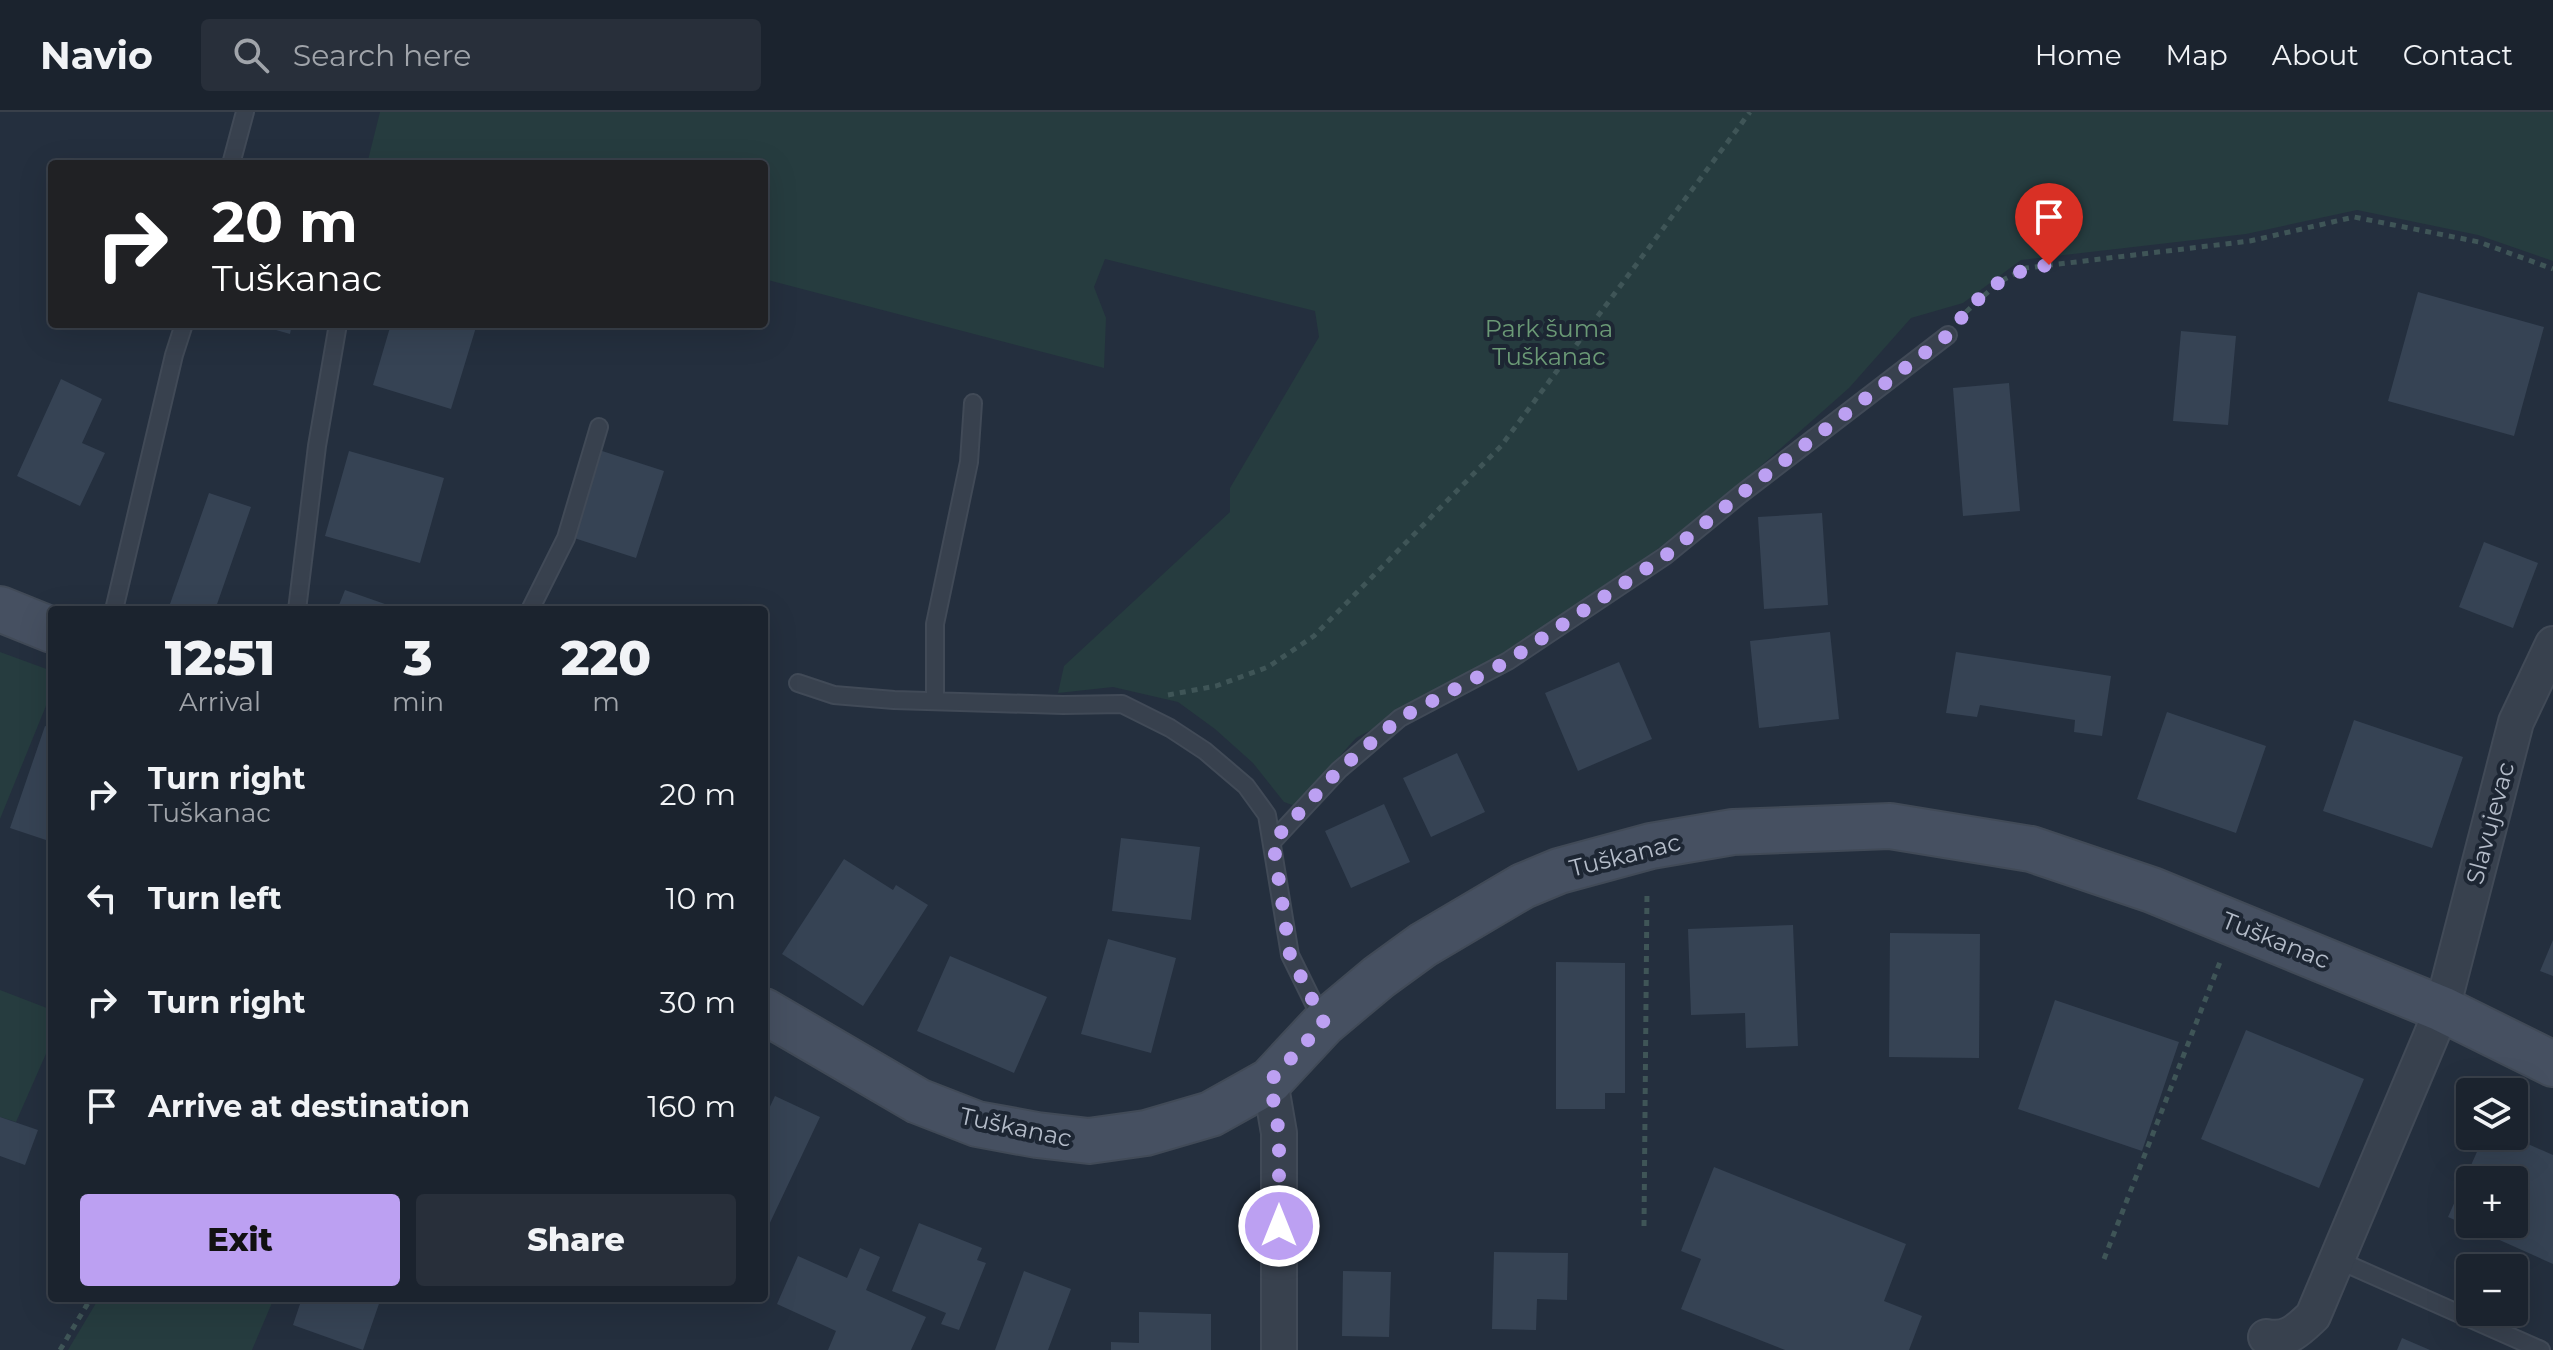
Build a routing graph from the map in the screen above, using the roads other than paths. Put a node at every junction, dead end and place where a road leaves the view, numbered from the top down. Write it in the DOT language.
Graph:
graph roads {
  1 [pos="245,112"];
  2 [pos="232,160"];
  3 [pos="183,328"];
  4 [pos="337,328"];
  5 [pos="1948,335"];
  6 [pos="973,403"];
  7 [pos="599,427"];
  8 [pos="115,606"];
  9 [pos="297,606"];
  10 [pos="532,606"];
  11 [pos="0,609"];
  12 [pos="48,628"];
  13 [pos="2553,644"];
  14 [pos="798,683"];
  15 [pos="935,701"];
  16 [pos="1273,841"];
  17 [pos="2442,1009"];
  18 [pos="768,1013"];
  19 [pos="1324,1023"];
  20 [pos="2553,1064"];
  21 [pos="1270,1081"];
  22 [pos="2338,1260"];
  23 [pos="2266,1337"];
  24 [pos="1279,1350"];
  25 [pos="2541,1350"];
  1 -- 2 [label="lane"];
  3 -- 8 [label="lane"];
  4 -- 9 [label="lane"];
  5 -- 16 [label="lane"];
  6 -- 15 [label="lane"];
  7 -- 10 [label="lane"];
  11 -- 12 [label="street"];
  13 -- 17 [label="street, Slavujevac"];
  14 -- 15 [label="lane"];
  15 -- 16 [label="lane"];
  16 -- 19 [label="lane"];
  17 -- 19 [label="street, Tuškanac"];
  17 -- 20 [label="street, Tuškanac"];
  17 -- 22 [label="street, Slavujevac"];
  18 -- 21 [label="street, Tuškanac"];
  19 -- 21 [label="street, Tuškanac"];
  21 -- 24 [label="street"];
  22 -- 23 [label="street, Slavujevac"];
  22 -- 25 [label="lane"];
}
